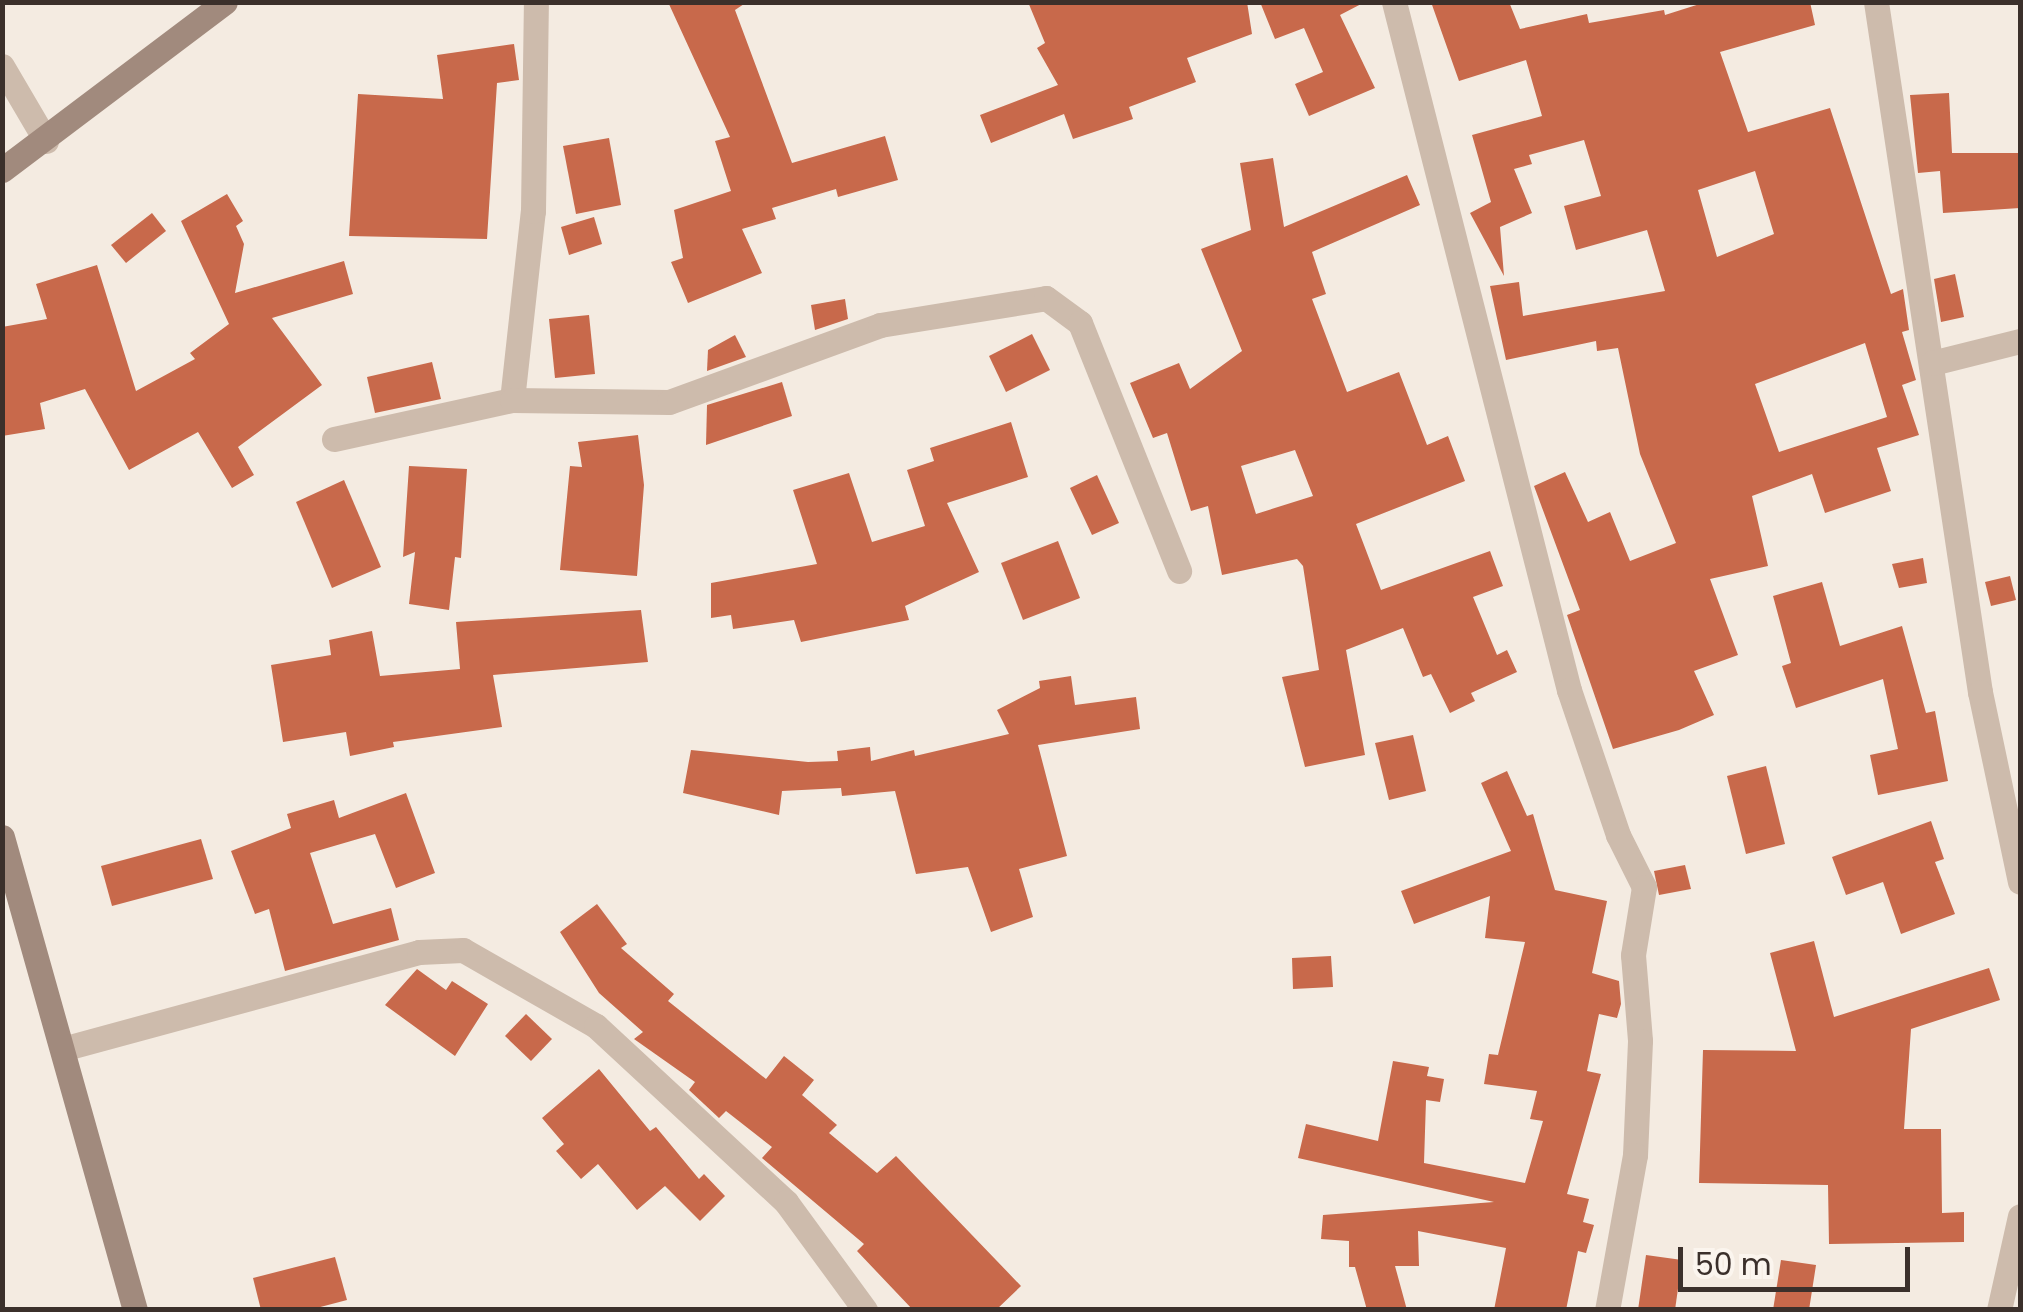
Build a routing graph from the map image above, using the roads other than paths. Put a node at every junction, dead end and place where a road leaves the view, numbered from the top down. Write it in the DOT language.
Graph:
graph roads {
  1 [pos="225,2"];
  2 [pos="536,2"];
  3 [pos="1394,2"];
  4 [pos="1876,2"];
  5 [pos="2,66"];
  6 [pos="46,141"];
  7 [pos="2,170"];
  8 [pos="2020,341"];
  9 [pos="1932,363"];
  10 [pos="512,400"];
  11 [pos="334,440"];
  12 [pos="1179,570"];
  13 [pos="2011,804"];
  14 [pos="2,837"];
  15 [pos="2020,882"];
  16 [pos="66,1048"];
  17 [pos="2020,1216"];
  18 [pos="135,1310"];
  19 [pos="865,1310"];
  20 [pos="1607,1310"];
  21 [pos="1999,1310"];
  1 -- 6 [label="street"];
  2 -- 10 [label="street"];
  3 -- 20 [label="street"];
  4 -- 9 [label="street"];
  5 -- 6 [label="street"];
  6 -- 7 [label="street"];
  8 -- 9 [label="street"];
  9 -- 13 [label="street"];
  10 -- 11 [label="street"];
  10 -- 12 [label="street"];
  13 -- 15 [label="street"];
  14 -- 16 [label="street"];
  16 -- 18 [label="street"];
  16 -- 19 [label="street"];
  17 -- 21 [label="street"];
}
